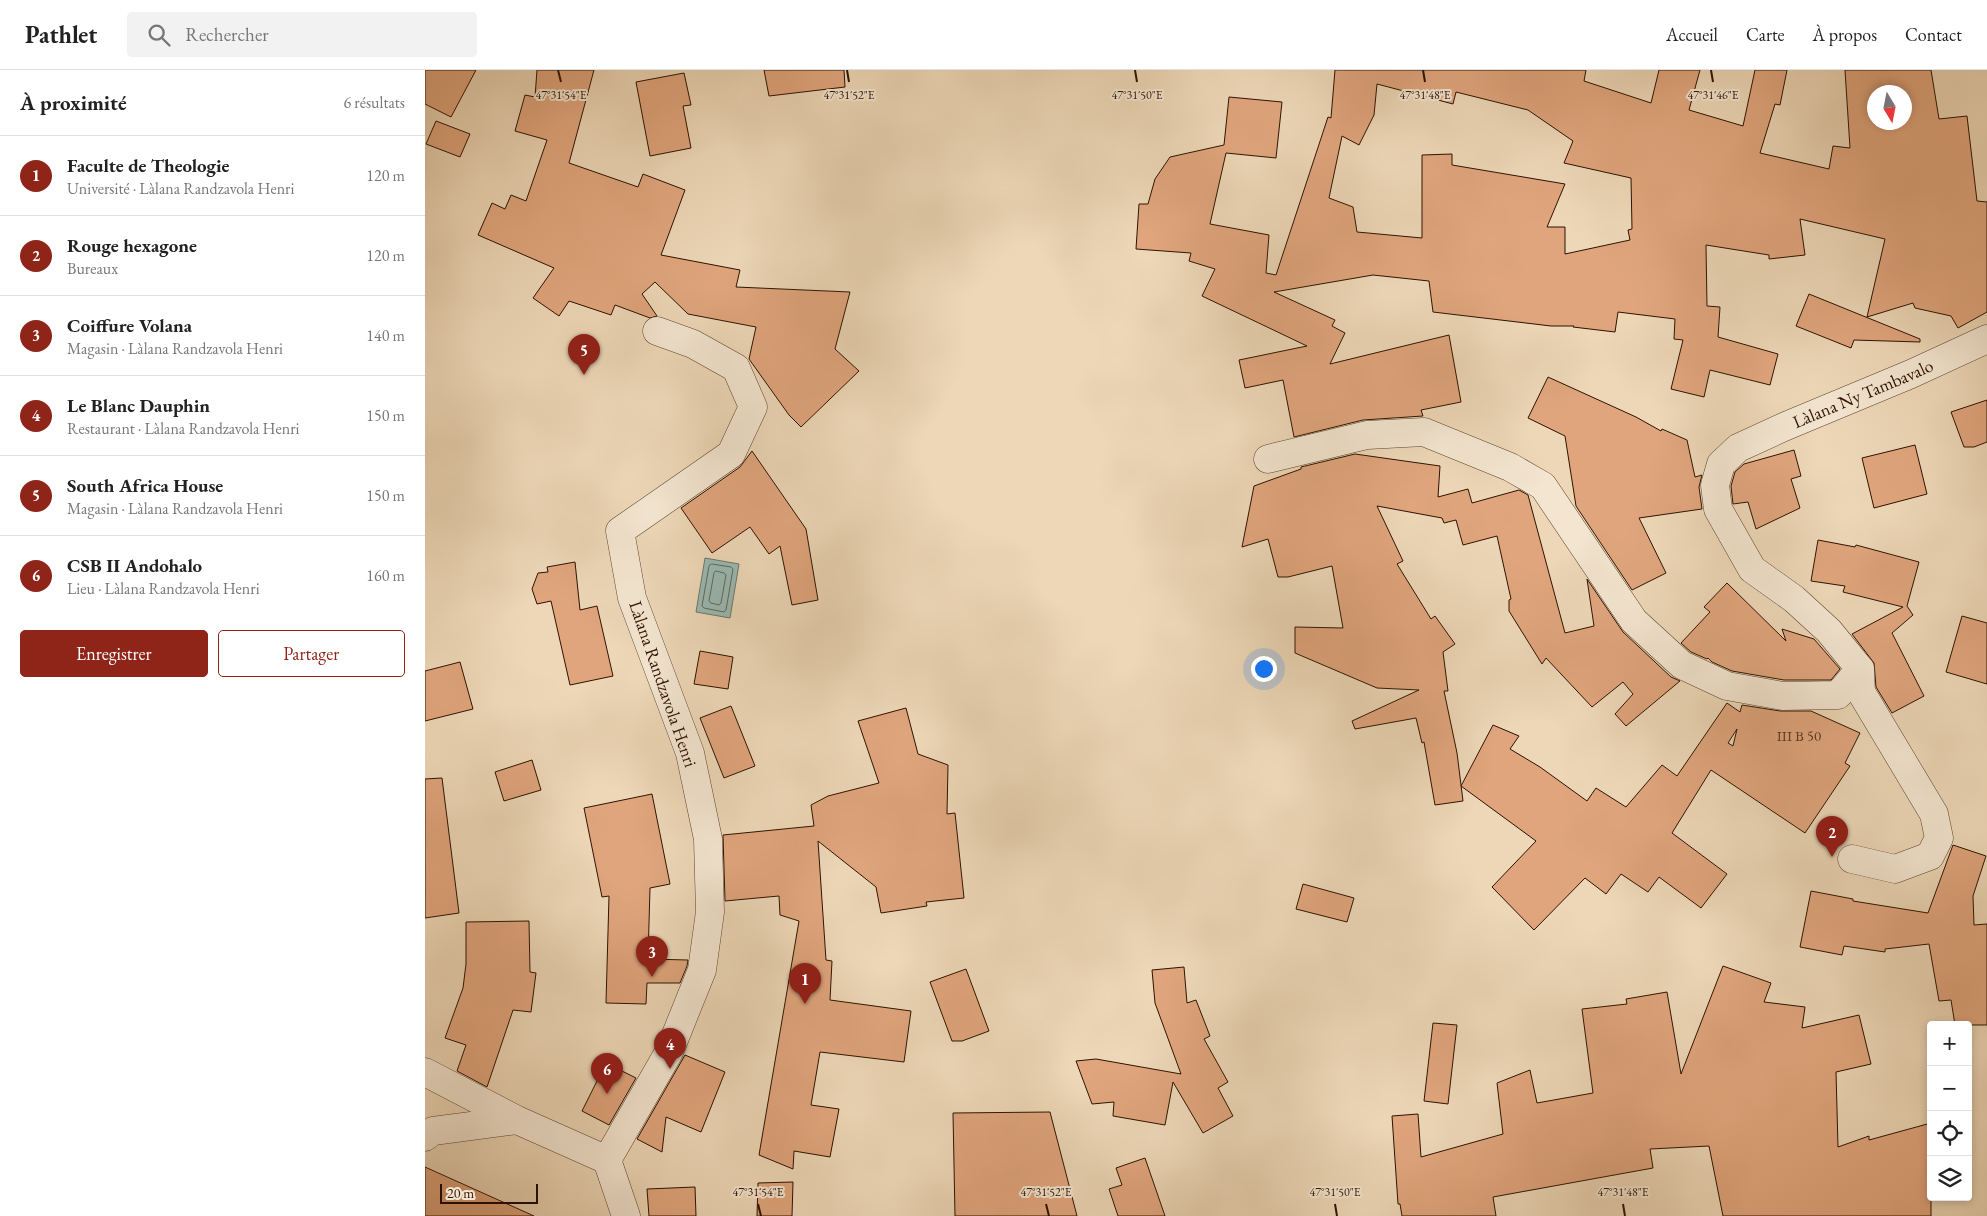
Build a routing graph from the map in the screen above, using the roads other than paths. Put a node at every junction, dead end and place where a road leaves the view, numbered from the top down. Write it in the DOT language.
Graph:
graph roads {
  1 [pos="657,331"];
  2 [pos="1987,339"];
  3 [pos="1268,459"];
  4 [pos="1860,669"];
  5 [pos="1852,859"];
  6 [pos="425,1072"];
  7 [pos="517,1120"];
  8 [pos="425,1137"];
  9 [pos="607,1160"];
  10 [pos="625,1216"];
  1 -- 9 [label="street, Làlana Randzavola Henri"];
  2 -- 4 [label="street, Làlana Ny Tambavalo"];
  3 -- 4 [label="street"];
  4 -- 5 [label="street"];
  6 -- 7 [label="street"];
  7 -- 8 [label="street"];
  7 -- 9 [label="street"];
  9 -- 10 [label="street"];
}
